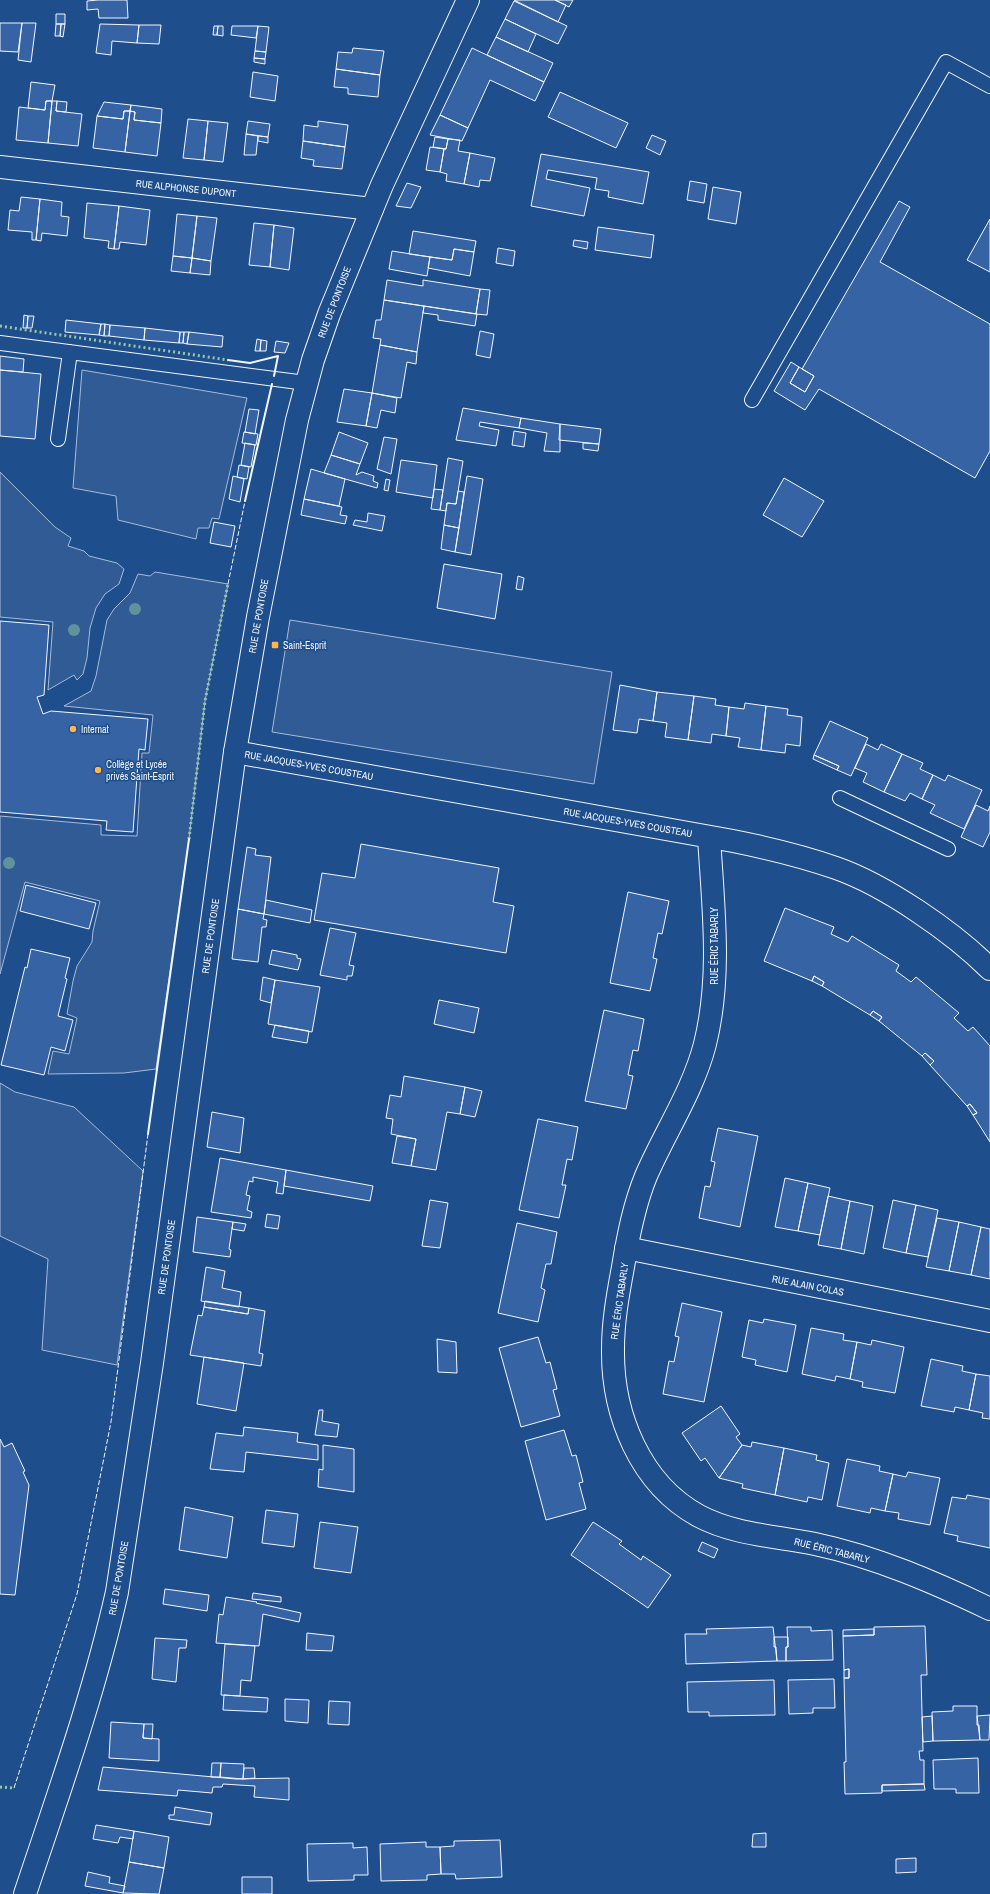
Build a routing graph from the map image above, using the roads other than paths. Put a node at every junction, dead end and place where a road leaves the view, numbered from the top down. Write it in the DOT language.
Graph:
graph roads {
  1 [pos="468,0"];
  2 [pos="990,86"];
  3 [pos="0,167"];
  4 [pos="372,209"];
  5 [pos="0,343"];
  6 [pos="70,352"];
  7 [pos="306,383"];
  8 [pos="752,400"];
  9 [pos="58,439"];
  10 [pos="235,752"];
  11 [pos="840,798"];
  12 [pos="709,837"];
  13 [pos="948,849"];
  14 [pos="990,969"];
  15 [pos="626,1248"];
  16 [pos="990,1321"];
  17 [pos="990,1609"];
  18 [pos="25,1894"];
  1 -- 4 [label="street, RUE DE PONTOISE"];
  2 -- 8 [label="lane"];
  3 -- 4 [label="street, RUE ALPHONSE DUPONT"];
  4 -- 7 [label="street, RUE DE PONTOISE"];
  5 -- 6 [label="lane"];
  6 -- 7 [label="lane"];
  6 -- 9 [label="lane"];
  7 -- 10 [label="street, RUE DE PONTOISE"];
  10 -- 12 [label="street, RUE JACQUES-YVES COUSTEAU"];
  10 -- 18 [label="street, RUE DE PONTOISE"];
  11 -- 13 [label="lane"];
  12 -- 14 [label="street, RUE JACQUES-YVES COUSTEAU"];
  12 -- 15 [label="street, RUE ÉRIC TABARLY"];
  15 -- 16 [label="street, RUE ALAIN COLAS"];
  15 -- 17 [label="street, RUE ÉRIC TABARLY"];
}
